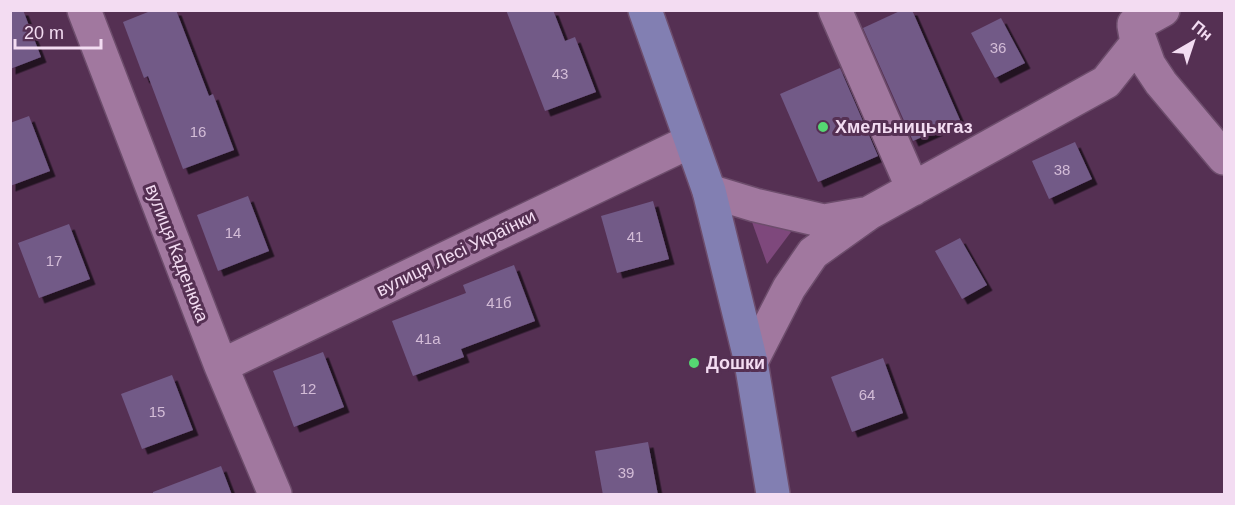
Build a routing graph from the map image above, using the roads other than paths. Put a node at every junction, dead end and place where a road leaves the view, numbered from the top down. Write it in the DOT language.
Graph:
graph roads {
  1 [pos="84,10"];
  2 [pos="645,10"];
  3 [pos="835,10"];
  4 [pos="1163,10"];
  5 [pos="1134,18"];
  6 [pos="691,141"];
  7 [pos="1224,158"];
  8 [pos="913,189"];
  9 [pos="709,191"];
  10 [pos="869,213"];
  11 [pos="751,362"];
  12 [pos="221,366"];
  13 [pos="275,495"];
  14 [pos="773,495"];
  1 -- 12 [label="street, вулиця Каденюка"];
  2 -- 6 [label="main road"];
  3 -- 8 [label="street"];
  4 -- 5 [label="street"];
  5 -- 7 [label="street"];
  5 -- 8 [label="street"];
  6 -- 9 [label="main road"];
  6 -- 12 [label="street, вулиця Лесі Українки"];
  8 -- 10 [label="street"];
  9 -- 10 [label="street"];
  9 -- 11 [label="main road"];
  10 -- 11 [label="street"];
  11 -- 14 [label="main road"];
  12 -- 13 [label="street, вулиця Каденюка"];
}
